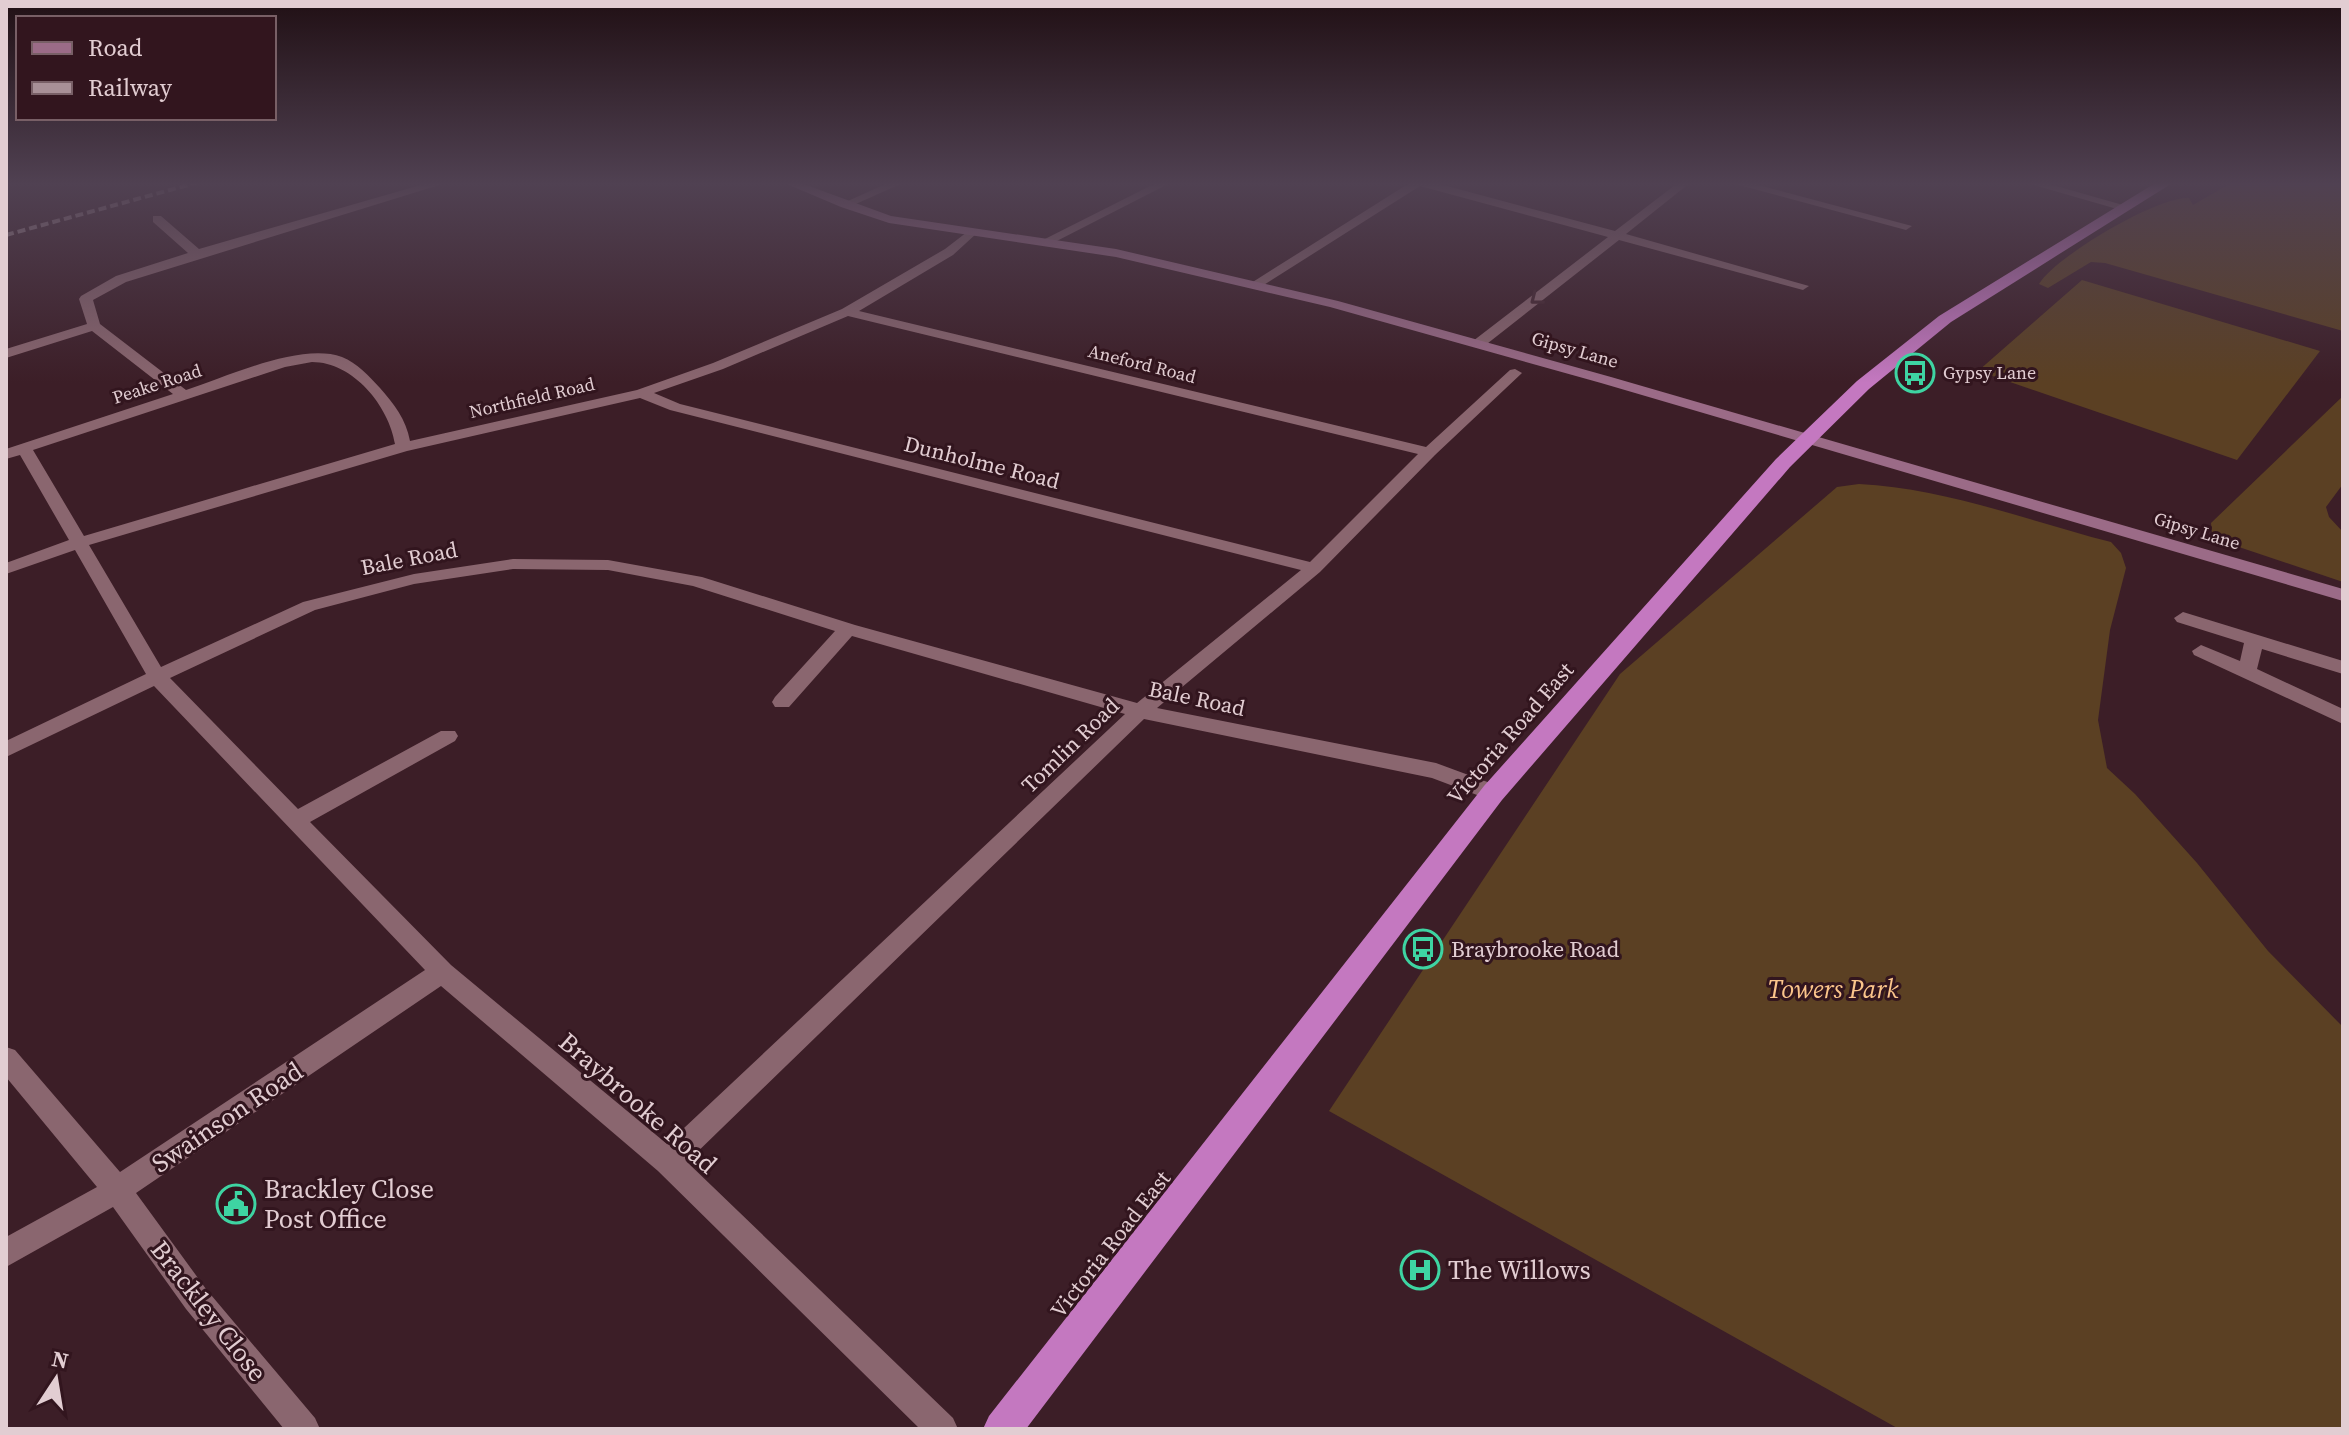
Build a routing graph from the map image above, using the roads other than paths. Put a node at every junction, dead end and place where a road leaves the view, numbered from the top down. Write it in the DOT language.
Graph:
graph roads {
  1 [pos="191,249"];
  2 [pos="214,249"];
  3 [pos="953,249"];
  4 [pos="1087,249"];
  5 [pos="1312,249"];
  6 [pos="1600,249"];
  7 [pos="1669,249"];
  8 [pos="2057,249"];
  9 [pos="197,254"];
  10 [pos="1254,285"];
  11 [pos="1803,286"];
  12 [pos="847,312"];
  13 [pos="94,326"];
  14 [pos="1478,344"];
  15 [pos="6,354"];
  16 [pos="1515,373"];
  17 [pos="641,393"];
  18 [pos="185,396"];
  19 [pos="1808,439"];
  20 [pos="403,447"];
  21 [pos="15,451"];
  22 [pos="1429,452"];
  23 [pos="77,543"];
  24 [pos="1314,568"];
  25 [pos="6,569"];
  26 [pos="2343,595"];
  27 [pos="2183,618"];
  28 [pos="848,629"];
  29 [pos="2254,640"];
  30 [pos="2201,651"];
  31 [pos="2343,668"];
  32 [pos="2247,672"];
  33 [pos="158,678"];
  34 [pos="782,702"];
  35 [pos="1140,711"];
  36 [pos="2343,717"];
  37 [pos="448,736"];
  38 [pos="6,750"];
  39 [pos="1493,793"];
  40 [pos="297,819"];
  41 [pos="442,972"];
  42 [pos="6,1058"];
  43 [pos="668,1162"];
  44 [pos="117,1190"];
  45 [pos="6,1253"];
  46 [pos="304,1429"];
  47 [pos="942,1429"];
  48 [pos="1002,1429"];
  1 -- 9 [label="street"];
  2 -- 9 [label="street"];
  3 -- 12 [label="street, Northfield Road"];
  4 -- 10 [label="street, Gipsy Lane"];
  5 -- 10 [label="street"];
  6 -- 14 [label="street, one-way"];
  7 -- 11 [label="street"];
  8 -- 19 [label="highway, Victoria Road East"];
  9 -- 13 [label="street"];
  10 -- 14 [label="street, Gipsy Lane"];
  12 -- 17 [label="street, Northfield Road"];
  12 -- 22 [label="street, Aneford Road"];
  13 -- 15 [label="street"];
  13 -- 18 [label="street"];
  14 -- 19 [label="street, Gipsy Lane"];
  16 -- 22 [label="street, Tomlin Road"];
  17 -- 20 [label="street, Northfield Road"];
  17 -- 24 [label="street, Dunholme Road"];
  18 -- 20 [label="street, Peake Road"];
  18 -- 21 [label="street, Peake Road"];
  19 -- 26 [label="street, Gipsy Lane"];
  19 -- 39 [label="highway, Victoria Road East"];
  20 -- 23 [label="street, Northfield Road"];
  21 -- 23 [label="street, Braybrooke Road"];
  22 -- 24 [label="street, Tomlin Road"];
  23 -- 25 [label="street"];
  23 -- 33 [label="street, Braybrooke Road"];
  24 -- 35 [label="street, Tomlin Road"];
  27 -- 29 [label="street"];
  28 -- 33 [label="street, Bale Road"];
  28 -- 34 [label="street"];
  28 -- 35 [label="street, Bale Road"];
  29 -- 31 [label="street"];
  29 -- 32 [label="street"];
  30 -- 32 [label="street"];
  32 -- 36 [label="street"];
  33 -- 38 [label="street, Bale Road"];
  33 -- 40 [label="street, Braybrooke Road"];
  35 -- 39 [label="street, Bale Road"];
  35 -- 43 [label="street, Tomlin Road"];
  37 -- 40 [label="street"];
  39 -- 48 [label="highway, Victoria Road East"];
  40 -- 41 [label="street, Braybrooke Road"];
  41 -- 43 [label="street, Braybrooke Road"];
  41 -- 44 [label="street, Swainson Road"];
  42 -- 44 [label="street, Brackley Close"];
  43 -- 47 [label="street, Braybrooke Road"];
  44 -- 45 [label="street, Swainson Road"];
  44 -- 46 [label="street, Brackley Close"];
}
